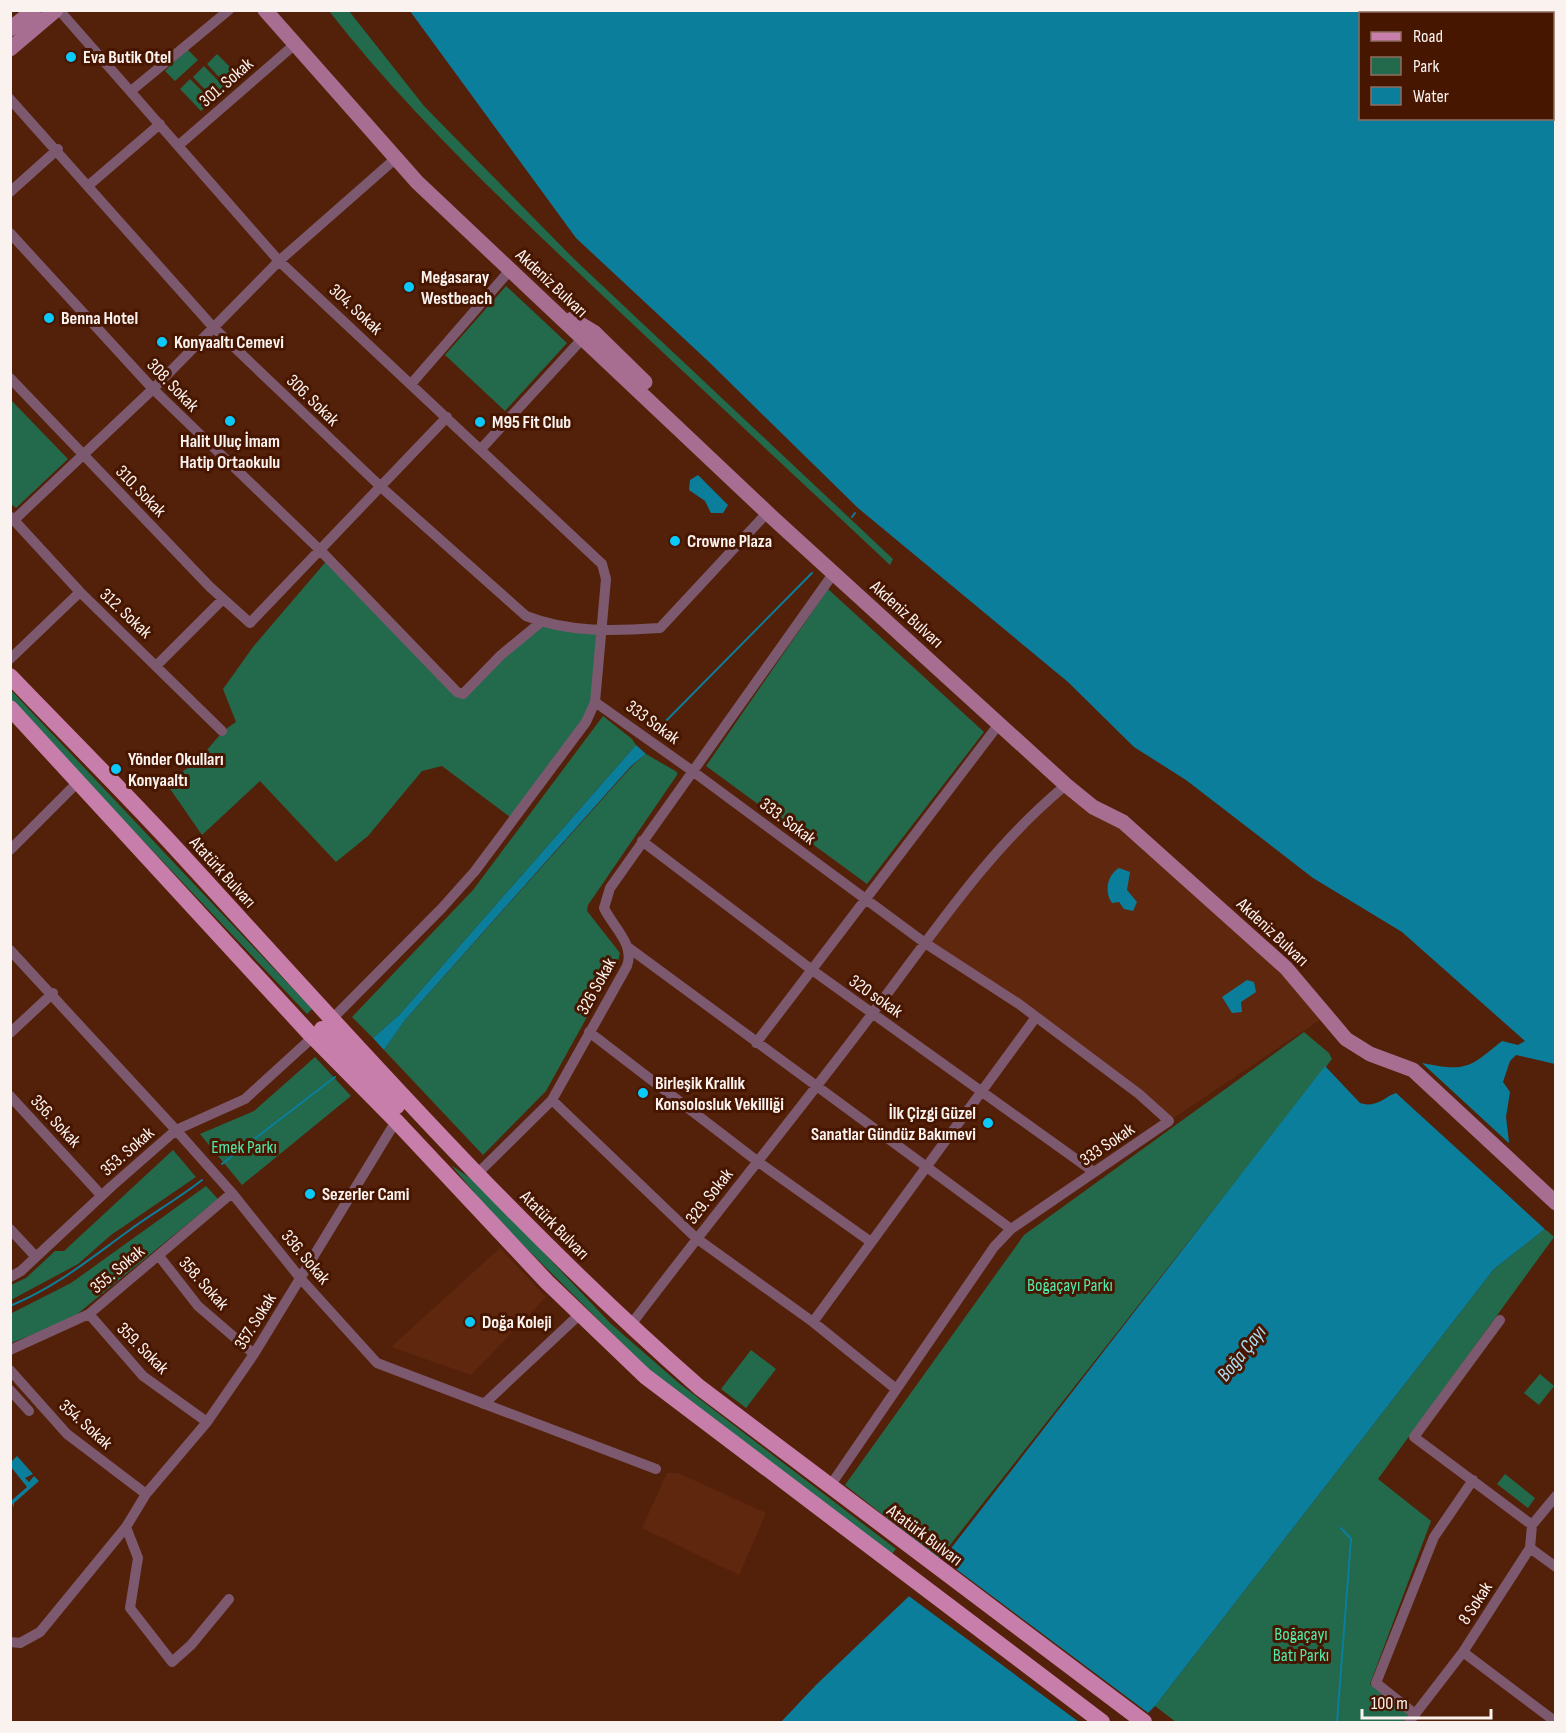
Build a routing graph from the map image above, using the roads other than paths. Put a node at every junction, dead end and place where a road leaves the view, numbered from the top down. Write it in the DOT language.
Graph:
graph roads {
  1 [pos="34,10"];
  2 [pos="58,10"];
  3 [pos="229,10"];
  4 [pos="265,10"];
  5 [pos="10,29"];
  6 [pos="294,45"];
  7 [pos="10,49"];
  8 [pos="131,91"];
  9 [pos="10,99"];
  10 [pos="160,124"];
  11 [pos="178,145"];
  12 [pos="58,149"];
  13 [pos="394,159"];
  14 [pos="89,185"];
  15 [pos="10,192"];
  16 [pos="10,232"];
  17 [pos="279,261"];
  18 [pos="510,270"];
  19 [pos="213,327"];
  20 [pos="590,339"];
  21 [pos="10,378"];
  22 [pos="412,383"];
  23 [pos="153,389"];
  24 [pos="447,417"];
  25 [pos="481,449"];
  26 [pos="84,455"];
  27 [pos="381,487"];
  28 [pos="767,513"];
  29 [pos="12,518"];
  30 [pos="321,551"];
  31 [pos="833,574"];
  32 [pos="80,592"];
  33 [pos="223,599"];
  34 [pos="542,622"];
  35 [pos="601,631"];
  36 [pos="10,659"];
  37 [pos="157,664"];
  38 [pos="10,676"];
  39 [pos="595,702"];
  40 [pos="10,708"];
  41 [pos="999,724"];
  42 [pos="222,731"];
  43 [pos="692,770"];
  44 [pos="79,781"];
  45 [pos="1066,785"];
  46 [pos="642,841"];
  47 [pos="10,850"];
  48 [pos="864,898"];
  49 [pos="925,942"];
  50 [pos="629,948"];
  51 [pos="10,950"];
  52 [pos="812,970"];
  53 [pos="53,993"];
  54 [pos="872,1014"];
  55 [pos="1036,1017"];
  56 [pos="321,1027"];
  57 [pos="589,1032"];
  58 [pos="10,1033"];
  59 [pos="756,1043"];
  60 [pos="815,1086"];
  61 [pos="983,1090"];
  62 [pos="10,1096"];
  63 [pos="552,1100"];
  64 [pos="396,1121"];
  65 [pos="176,1130"];
  66 [pos="758,1161"];
  67 [pos="928,1165"];
  68 [pos="1094,1172"];
  69 [pos="477,1174"];
  70 [pos="232,1193"];
  71 [pos="101,1195"];
  72 [pos="1556,1203"];
  73 [pos="1011,1228"];
  74 [pos="10,1229"];
  75 [pos="696,1238"];
  76 [pos="871,1242"];
  77 [pos="159,1256"];
  78 [pos="36,1257"];
  79 [pos="10,1277"];
  80 [pos="301,1279"];
  81 [pos="89,1314"];
  82 [pos="580,1314"];
  83 [pos="1500,1320"];
  84 [pos="813,1322"];
  85 [pos="630,1326"];
  86 [pos="10,1350"];
  87 [pos="254,1354"];
  88 [pos="10,1370"];
  89 [pos="896,1389"];
  90 [pos="10,1390"];
  91 [pos="484,1404"];
  92 [pos="28,1411"];
  93 [pos="207,1422"];
  94 [pos="656,1469"];
  95 [pos="1473,1480"];
  96 [pos="830,1486"];
  97 [pos="146,1494"];
  98 [pos="1556,1496"];
  99 [pos="1532,1525"];
  100 [pos="126,1527"];
  101 [pos="1530,1548"];
  102 [pos="1556,1568"];
  103 [pos="229,1599"];
  104 [pos="10,1642"];
  105 [pos="1462,1652"];
  106 [pos="1412,1718"];
  107 [pos="1102,1722"];
  108 [pos="1144,1722"];
  109 [pos="1556,1722"];
  1 -- 5 [label="main road"];
  2 -- 7 [label="main road"];
  2 -- 8 [label="street, 304. Sokak"];
  3 -- 8 [label="street"];
  4 -- 6 [label="main road, Akdeniz Bulvarı"];
  6 -- 11 [label="street, 301. Sokak"];
  6 -- 13 [label="main road, Akdeniz Bulvarı"];
  8 -- 10 [label="street, 304. Sokak"];
  9 -- 12 [label="street, 306. Sokak"];
  10 -- 11 [label="street, 304. Sokak"];
  10 -- 14 [label="street"];
  11 -- 17 [label="street, 304. Sokak"];
  12 -- 14 [label="street, 306. Sokak"];
  12 -- 15 [label="street"];
  13 -- 17 [label="street"];
  13 -- 18 [label="main road, Akdeniz Bulvarı"];
  14 -- 19 [label="street, 306. Sokak"];
  16 -- 23 [label="street, 308. Sokak"];
  17 -- 19 [label="street"];
  17 -- 22 [label="street, 304. Sokak"];
  18 -- 20 [label="main road, Akdeniz Bulvarı"];
  18 -- 22 [label="street"];
  19 -- 23 [label="street"];
  19 -- 27 [label="street, 306. Sokak"];
  20 -- 25 [label="street"];
  20 -- 28 [label="main road, Akdeniz Bulvarı"];
  21 -- 26 [label="street, 310. Sokak"];
  22 -- 24 [label="street, 304. Sokak"];
  23 -- 26 [label="street"];
  23 -- 30 [label="street, 308. Sokak"];
  24 -- 25 [label="street, 304. Sokak"];
  24 -- 27 [label="street"];
  25 -- 35 [label="street, 304. Sokak"];
  26 -- 29 [label="street"];
  26 -- 33 [label="street, 310. Sokak"];
  27 -- 30 [label="street"];
  27 -- 34 [label="street, 306. Sokak"];
  28 -- 31 [label="main road, Akdeniz Bulvarı"];
  28 -- 35 [label="street"];
  29 -- 32 [label="street, 312. Sokak"];
  30 -- 33 [label="street, 310. Sokak"];
  30 -- 34 [label="street, 308. Sokak"];
  31 -- 41 [label="main road, Akdeniz Bulvarı"];
  31 -- 43 [label="street, 326 Sokak"];
  32 -- 36 [label="street"];
  32 -- 37 [label="street, 312. Sokak"];
  33 -- 37 [label="street"];
  34 -- 35 [label="street"];
  35 -- 39 [label="street, 304. Sokak"];
  37 -- 42 [label="street, 312. Sokak"];
  38 -- 56 [label="main road, Atatürk Bulvarı"];
  39 -- 43 [label="street, 333 Sokak"];
  39 -- 56 [label="street, 353. Sokak"];
  40 -- 44 [label="main road, Atatürk Bulvarı"];
  41 -- 45 [label="main road, Akdeniz Bulvarı"];
  41 -- 48 [label="street"];
  43 -- 46 [label="street, 326 Sokak"];
  43 -- 48 [label="street, 333. Sokak"];
  44 -- 47 [label="street"];
  44 -- 56 [label="main road, Atatürk Bulvarı"];
  45 -- 49 [label="street, 329. Sokak"];
  45 -- 72 [label="main road, Akdeniz Bulvarı"];
  46 -- 50 [label="street, 326 Sokak"];
  46 -- 52 [label="street, 320 sokak"];
  48 -- 49 [label="street, 333 Sokak"];
  48 -- 52 [label="street"];
  49 -- 54 [label="street, 329. Sokak"];
  49 -- 55 [label="street, 333 Sokak"];
  50 -- 57 [label="street, 326 Sokak"];
  50 -- 59 [label="street"];
  51 -- 53 [label="street, 336. Sokak"];
  52 -- 54 [label="street, 320 sokak"];
  52 -- 59 [label="street"];
  53 -- 58 [label="street"];
  53 -- 65 [label="street, 336. Sokak"];
  54 -- 60 [label="street, 329. Sokak"];
  54 -- 61 [label="street, 320 sokak"];
  55 -- 61 [label="street"];
  55 -- 68 [label="street, 333 Sokak"];
  56 -- 64 [label="main road, Atatürk Bulvarı"];
  56 -- 65 [label="street, 353. Sokak"];
  56 -- 69 [label="main road, Atatürk Bulvarı"];
  57 -- 63 [label="street, 326 Sokak"];
  57 -- 66 [label="street"];
  59 -- 60 [label="street"];
  60 -- 66 [label="street, 329. Sokak"];
  60 -- 67 [label="street"];
  61 -- 67 [label="street"];
  61 -- 68 [label="street, 320 sokak"];
  62 -- 71 [label="street, 356. Sokak"];
  63 -- 69 [label="street, 326 Sokak"];
  63 -- 75 [label="street"];
  64 -- 80 [label="street, 357. Sokak"];
  64 -- 82 [label="main road, Atatürk Bulvarı"];
  65 -- 70 [label="street, 336. Sokak"];
  65 -- 71 [label="street, 353. Sokak"];
  66 -- 75 [label="street, 329. Sokak"];
  66 -- 76 [label="street"];
  67 -- 73 [label="street"];
  67 -- 76 [label="street"];
  68 -- 73 [label="street, 333 Sokak"];
  69 -- 85 [label="main road, Atatürk Bulvarı"];
  70 -- 77 [label="street, 355. Sokak"];
  70 -- 80 [label="street, 336. Sokak"];
  71 -- 78 [label="street, 353. Sokak"];
  73 -- 89 [label="street, 333 Sokak"];
  74 -- 78 [label="street"];
  75 -- 84 [label="street"];
  75 -- 85 [label="street, 329. Sokak"];
  76 -- 84 [label="street"];
  77 -- 81 [label="street, 355. Sokak"];
  77 -- 87 [label="street, 358. Sokak"];
  78 -- 79 [label="street, 353. Sokak"];
  80 -- 87 [label="street, 357. Sokak"];
  80 -- 91 [label="street, 336. Sokak"];
  81 -- 86 [label="street, 355. Sokak"];
  81 -- 93 [label="street, 359. Sokak"];
  82 -- 91 [label="street"];
  82 -- 107 [label="main road, Atatürk Bulvarı"];
  83 -- 95 [label="street"];
  84 -- 89 [label="street"];
  85 -- 96 [label="main road, Atatürk Bulvarı"];
  87 -- 93 [label="street, 357. Sokak"];
  88 -- 97 [label="street, 354. Sokak"];
  89 -- 96 [label="street, 333 Sokak"];
  90 -- 92 [label="street"];
  91 -- 94 [label="street, 336. Sokak"];
  93 -- 97 [label="street, 357. Sokak"];
  95 -- 99 [label="street"];
  95 -- 106 [label="street"];
  96 -- 108 [label="main road, Atatürk Bulvarı"];
  97 -- 100 [label="street, 357. Sokak"];
  98 -- 99 [label="street"];
  99 -- 101 [label="street, 8 Sokak"];
  100 -- 103 [label="street"];
  100 -- 104 [label="street, 357. Sokak"];
  101 -- 102 [label="street"];
  101 -- 105 [label="street, 8 Sokak"];
  105 -- 106 [label="street, 8 Sokak"];
  105 -- 109 [label="street"];
}
